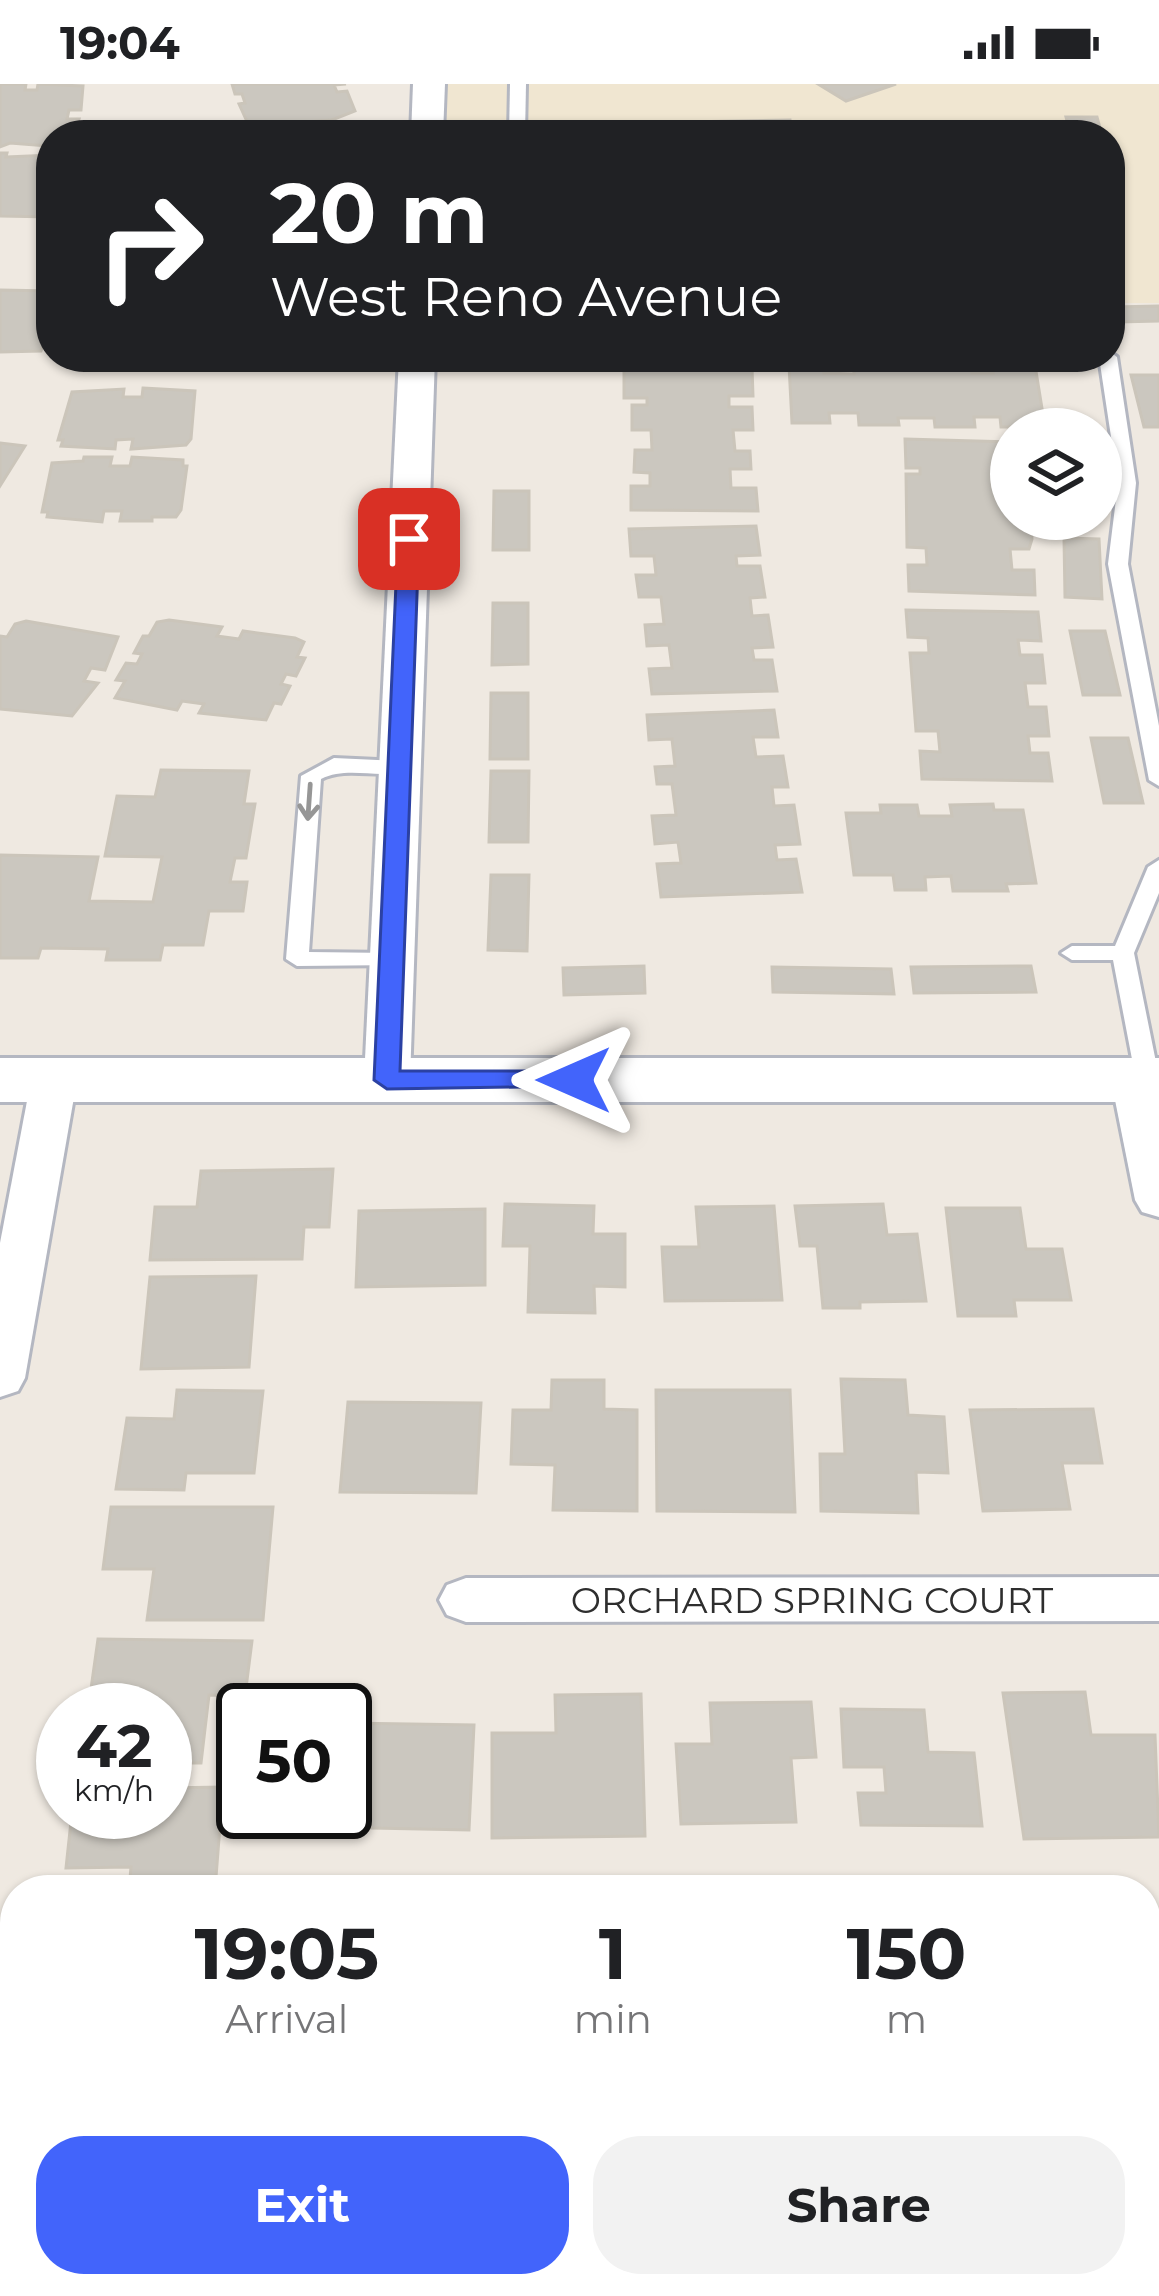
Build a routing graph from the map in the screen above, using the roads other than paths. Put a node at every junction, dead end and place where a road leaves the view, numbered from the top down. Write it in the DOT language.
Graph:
graph roads {
  1 [pos="429,84"];
  2 [pos="518,84"];
  3 [pos="428,120"];
  4 [pos="517,120"];
  5 [pos="416,372"];
  6 [pos="1110,372"];
  7 [pos="399,767"];
  8 [pos="1159,780"];
  9 [pos="1159,867"];
  10 [pos="1072,953"];
  11 [pos="1123,953"];
  12 [pos="391,960"];
  13 [pos="27,1080"];
  14 [pos="387,1080"];
  15 [pos="1147,1080"];
  16 [pos="1159,1200"];
  17 [pos="0,1378"];
  18 [pos="1159,1599"];
  19 [pos="466,1600"];
  1 -- 3 [label="street"];
  2 -- 4 [label="lane"];
  5 -- 7 [label="street"];
  6 -- 8 [label="lane"];
  7 -- 12 [label="street"];
  7 -- 12 [label="lane, one-way"];
  9 -- 11 [label="lane"];
  10 -- 11 [label="lane"];
  11 -- 15 [label="lane"];
  12 -- 14 [label="street"];
  13 -- 14 [label="main road"];
  13 -- 17 [label="street"];
  14 -- 15 [label="main road"];
  15 -- 16 [label="street"];
  18 -- 19 [label="street, ORCHARD SPRING COURT"];
}
